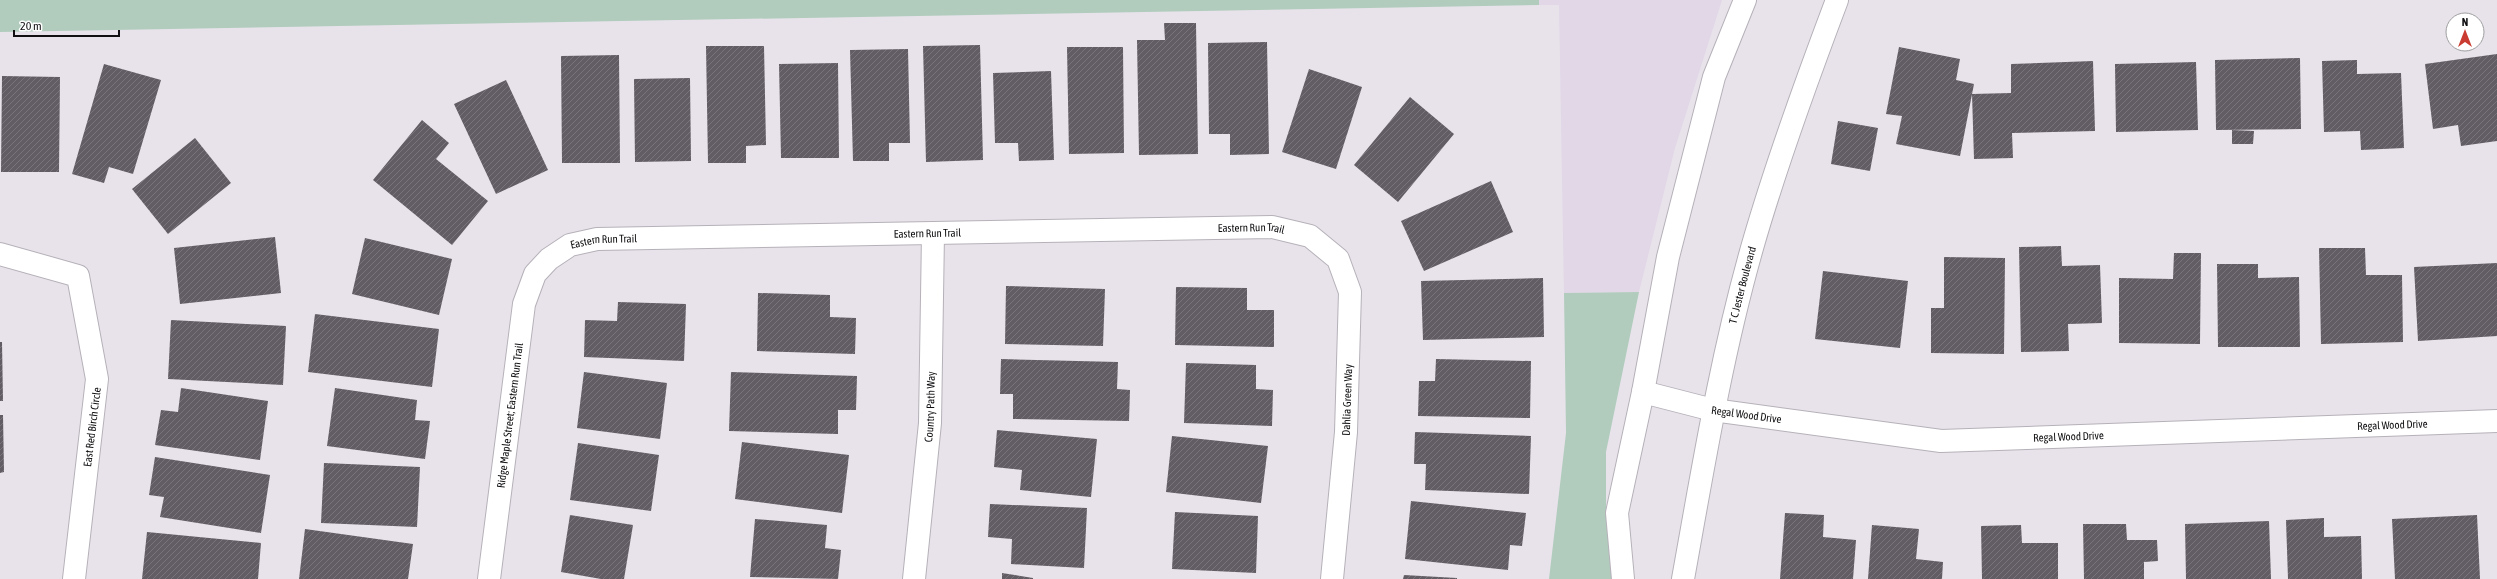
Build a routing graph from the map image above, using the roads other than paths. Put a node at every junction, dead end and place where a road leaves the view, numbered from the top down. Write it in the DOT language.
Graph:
graph roads {
  1 [pos="1745,0"];
  2 [pos="1836,0"];
  3 [pos="933,234"];
  4 [pos="1310,236"];
  5 [pos="0,254"];
  6 [pos="549,259"];
  7 [pos="1643,392"];
  8 [pos="1713,410"];
  9 [pos="2497,421"];
  10 [pos="74,579"];
  11 [pos="489,579"];
  12 [pos="914,579"];
  13 [pos="1332,579"];
  14 [pos="1623,579"];
  15 [pos="1683,579"];
  1 -- 7 [label="street"];
  2 -- 8 [label="street, T C Jester Boulevard"];
  3 -- 4 [label="street, Eastern Run Trail"];
  3 -- 6 [label="street, Eastern Run Trail"];
  3 -- 12 [label="street, Country Path Way"];
  4 -- 13 [label="street, Dahlia Green Way"];
  5 -- 10 [label="street, East Red Birch Circle"];
  6 -- 11 [label="street, Ridge Maple Street; Eastern Run Trail"];
  7 -- 8 [label="street, Regal Wood Drive"];
  7 -- 14 [label="street"];
  8 -- 9 [label="street, Regal Wood Drive"];
  8 -- 15 [label="street, T C Jester Boulevard"];
}
